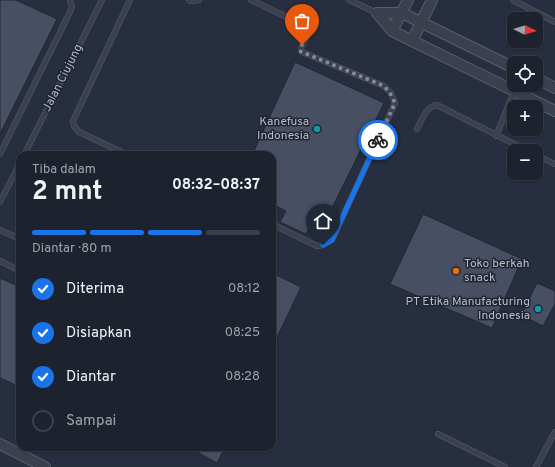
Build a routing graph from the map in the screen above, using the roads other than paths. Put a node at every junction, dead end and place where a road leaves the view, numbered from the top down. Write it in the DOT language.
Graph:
graph roads {
  1 [pos="70,0"];
  2 [pos="102,0"];
  3 [pos="130,0"];
  4 [pos="188,0"];
  5 [pos="199,0"];
  6 [pos="251,0"];
  7 [pos="349,0"];
  8 [pos="408,0"];
  9 [pos="432,0"];
  10 [pos="513,0"];
  11 [pos="377,13"];
  12 [pos="402,13"];
  13 [pos="421,21"];
  14 [pos="555,22"];
  15 [pos="392,31"];
  16 [pos="412,41"];
  17 [pos="507,64"];
  18 [pos="543,82"];
  19 [pos="507,88"];
  20 [pos="555,88"];
  21 [pos="514,92"];
  22 [pos="555,111"];
  23 [pos="417,129"];
  24 [pos="496,136"];
  25 [pos="513,144"];
  26 [pos="26,151"];
  27 [pos="119,151"];
  28 [pos="0,154"];
  29 [pos="543,158"];
  30 [pos="555,164"];
  31 [pos="16,171"];
  32 [pos="0,202"];
  33 [pos="276,226"];
  34 [pos="0,230"];
  35 [pos="16,237"];
  36 [pos="0,261"];
  37 [pos="16,270"];
  38 [pos="555,432"];
  39 [pos="438,434"];
  40 [pos="0,444"];
  41 [pos="46,467"];
  42 [pos="506,467"];
  43 [pos="536,467"];
  1 -- 28 [label="lane"];
  2 -- 26 [label="lane, Jalan Ciujung"];
  3 -- 27 [label="lane"];
  4 -- 5 [label="lane"];
  6 -- 33 [label="lane"];
  7 -- 11 [label="lane"];
  8 -- 12 [label="street"];
  9 -- 13 [label="street"];
  10 -- 14 [label="lane"];
  11 -- 12 [label="street"];
  11 -- 15 [label="street"];
  12 -- 13 [label="street"];
  12 -- 15 [label="street"];
  13 -- 16 [label="street"];
  13 -- 17 [label="street"];
  15 -- 16 [label="street"];
  16 -- 19 [label="street"];
  18 -- 20 [label="street"];
  21 -- 22 [label="street"];
  21 -- 24 [label="lane"];
  23 -- 24 [label="lane"];
  24 -- 25 [label="lane"];
  29 -- 30 [label="lane"];
  31 -- 32 [label="lane"];
  34 -- 35 [label="lane"];
  36 -- 37 [label="lane"];
  38 -- 43 [label="lane"];
  39 -- 42 [label="lane"];
  40 -- 41 [label="street"];
}
